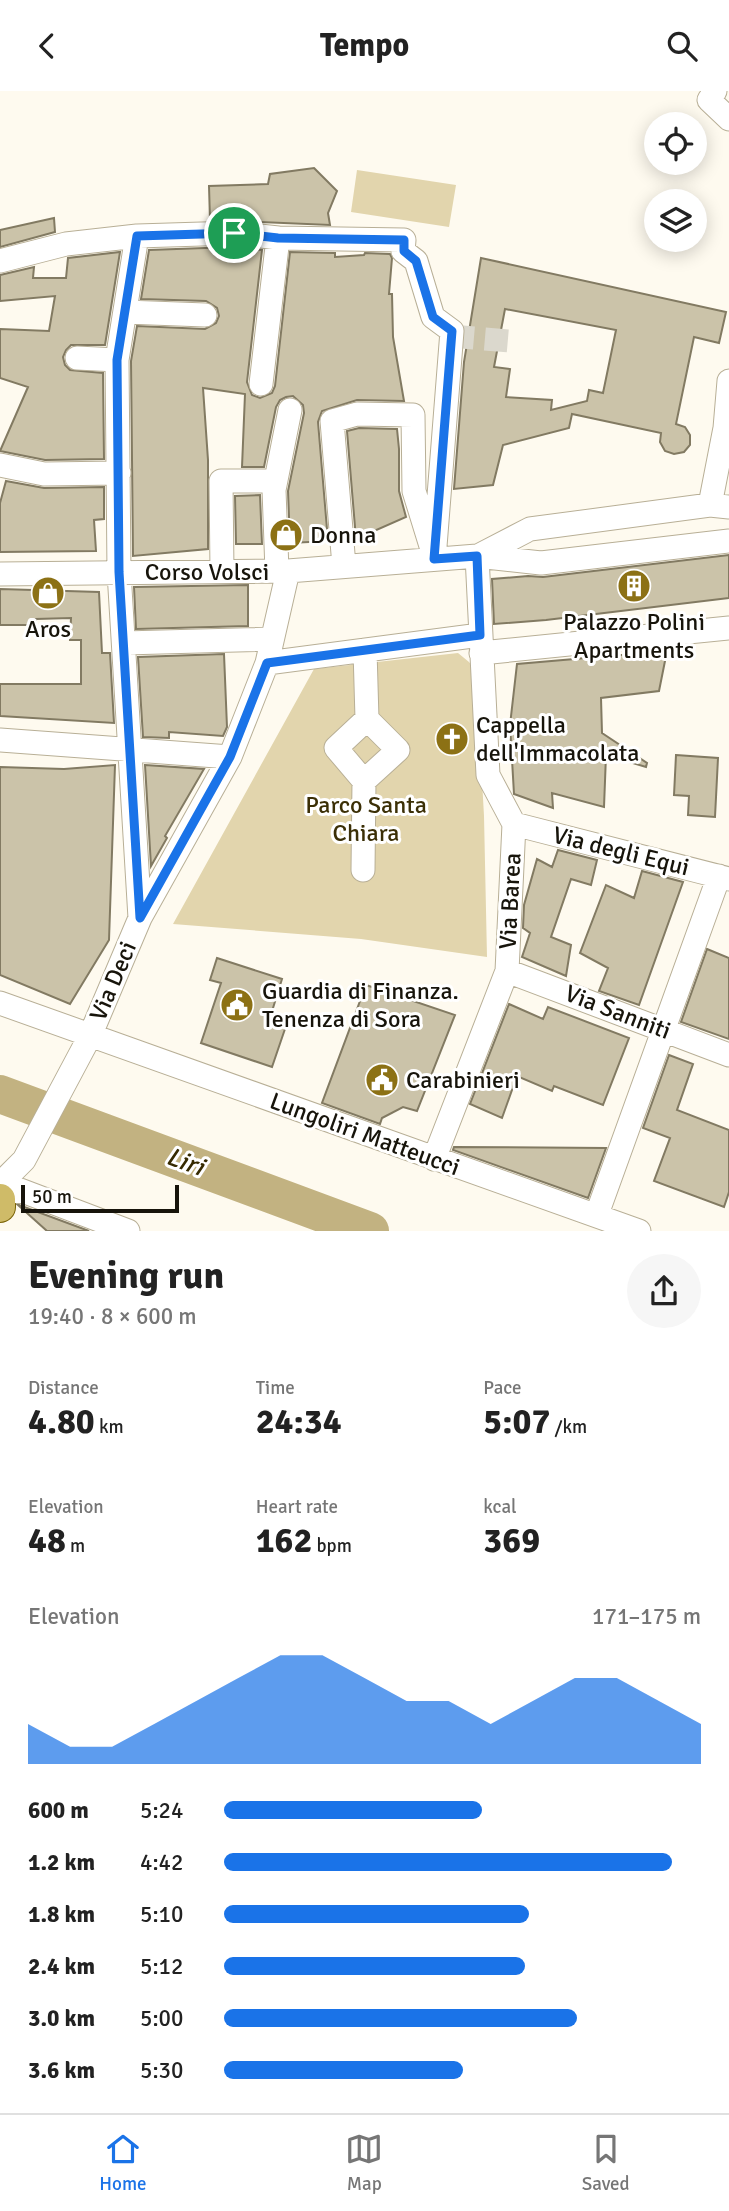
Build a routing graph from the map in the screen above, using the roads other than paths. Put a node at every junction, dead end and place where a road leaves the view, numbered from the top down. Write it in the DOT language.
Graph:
graph roads {
  1 [pos="715,91"];
  2 [pos="729,119"];
  3 [pos="137,236"];
  4 [pos="278,238"];
  5 [pos="0,261"];
  6 [pos="125,312"];
  7 [pos="205,315"];
  8 [pos="77,358"];
  9 [pos="117,360"];
  10 [pos="729,381"];
  11 [pos="261,384"];
  12 [pos="290,411"];
  13 [pos="0,465"];
  14 [pos="118,473"];
  15 [pos="275,481"];
  16 [pos="720,506"];
  17 [pos="729,541"];
  18 [pos="477,556"];
  19 [pos="434,559"];
  20 [pos="344,566"];
  21 [pos="282,571"];
  22 [pos="119,572"];
  23 [pos="222,572"];
  24 [pos="0,574"];
  25 [pos="729,628"];
  26 [pos="272,639"];
  27 [pos="124,643"];
  28 [pos="481,644"];
  29 [pos="365,650"];
  30 [pos="267,663"];
  31 [pos="367,719"];
  32 [pos="0,740"];
  33 [pos="130,748"];
  34 [pos="230,757"];
  35 [pos="364,781"];
  36 [pos="513,824"];
  37 [pos="363,870"];
  38 [pos="724,877"];
  39 [pos="140,918"];
  40 [pos="507,971"];
  41 [pos="0,1003"];
  42 [pos="663,1029"];
  43 [pos="85,1046"];
  44 [pos="729,1055"];
  45 [pos="434,1159"];
  46 [pos="0,1184"];
  47 [pos="0,1197"];
  48 [pos="0,1207"];
  49 [pos="597,1215"];
  50 [pos="128,1231"];
  51 [pos="639,1231"];
  1 -- 2 [label="street"];
  3 -- 4 [label="street"];
  3 -- 5 [label="street"];
  3 -- 6 [label="street"];
  4 -- 11 [label="street"];
  4 -- 19 [label="street"];
  6 -- 7 [label="street"];
  6 -- 9 [label="street"];
  8 -- 9 [label="street"];
  9 -- 14 [label="street"];
  10 -- 16 [label="street"];
  12 -- 15 [label="street, Via Deci"];
  13 -- 14 [label="street"];
  14 -- 22 [label="street"];
  15 -- 21 [label="street, Via Deci"];
  15 -- 23 [label="street"];
  16 -- 18 [label="street"];
  17 -- 18 [label="street"];
  18 -- 19 [label="street, Corso Volsci"];
  18 -- 28 [label="street, Via Barea"];
  19 -- 20 [label="street, Corso Volsci"];
  19 -- 20 [label="street"];
  20 -- 21 [label="street, Corso Volsci"];
  21 -- 23 [label="street, Corso Volsci"];
  21 -- 26 [label="street, Via Deci"];
  22 -- 23 [label="street, Corso Volsci"];
  22 -- 24 [label="street, Corso Volsci"];
  22 -- 27 [label="street"];
  25 -- 28 [label="street"];
  26 -- 27 [label="street"];
  26 -- 30 [label="street, Via Deci"];
  27 -- 33 [label="street"];
  28 -- 29 [label="street"];
  28 -- 36 [label="street, Via Barea"];
  29 -- 30 [label="street"];
  29 -- 31 [label="street"];
  30 -- 34 [label="street, Via Deci"];
  31 -- 35 [label="street"];
  31 -- 35 [label="street"];
  32 -- 33 [label="street"];
  33 -- 34 [label="street"];
  33 -- 39 [label="street"];
  34 -- 39 [label="street, Via Deci"];
  35 -- 37 [label="street"];
  36 -- 38 [label="street, Via degli Equi"];
  36 -- 40 [label="street, Via Barea"];
  38 -- 42 [label="street"];
  39 -- 43 [label="street, Via Deci"];
  40 -- 42 [label="street, Via Sanniti"];
  40 -- 45 [label="street, Via Barea"];
  41 -- 43 [label="street, Lungoliri Matteucci"];
  42 -- 44 [label="street, Via Sanniti"];
  42 -- 49 [label="street"];
  43 -- 45 [label="street, Lungoliri Matteucci"];
  43 -- 46 [label="street, Via Deci"];
  45 -- 49 [label="street, Lungoliri Matteucci"];
  47 -- 48 [label="main road"];
  47 -- 50 [label="street"];
  49 -- 51 [label="street, Lungoliri Matteucci"];
}
